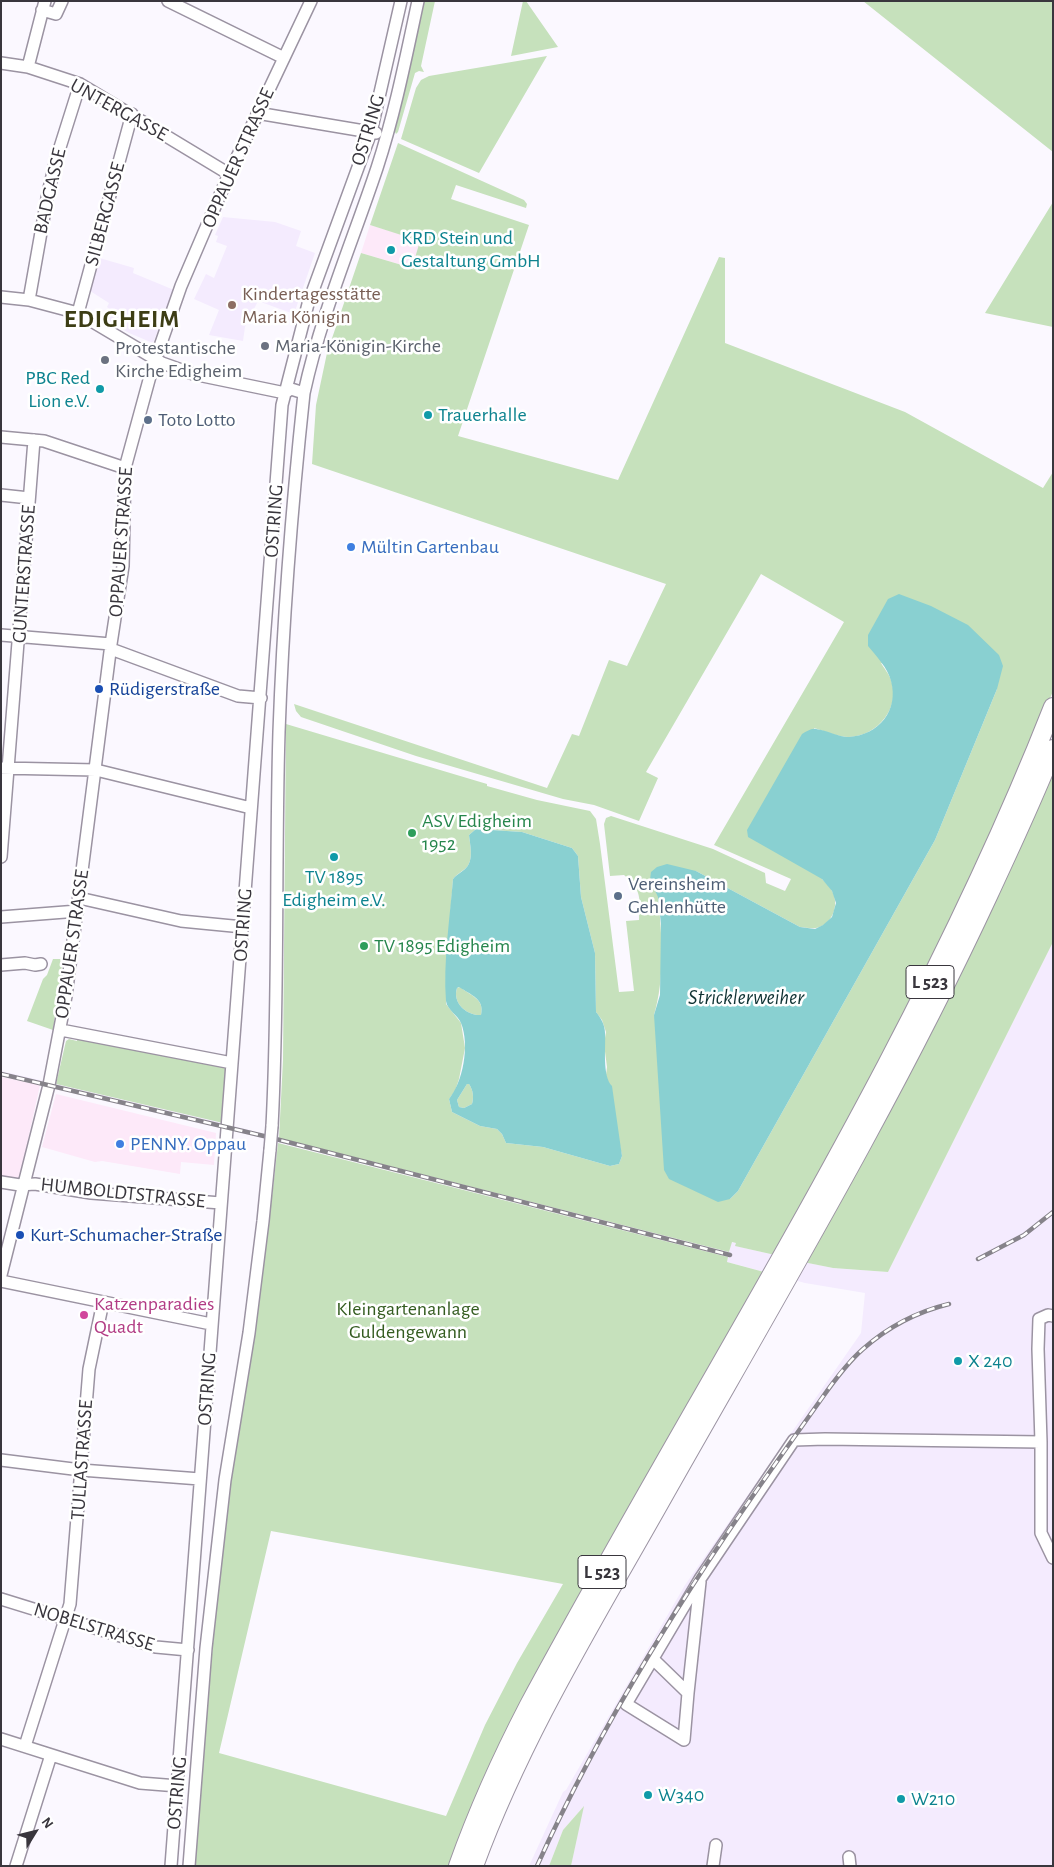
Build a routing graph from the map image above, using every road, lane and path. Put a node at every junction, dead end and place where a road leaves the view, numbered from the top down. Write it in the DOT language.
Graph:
graph roads {
  1 [pos="62,1"];
  2 [pos="168,1"];
  3 [pos="311,1"];
  4 [pos="401,1"];
  5 [pos="418,1"];
  6 [pos="43,6"];
  7 [pos="284,58"];
  8 [pos="1,64"];
  9 [pos="28,68"];
  10 [pos="80,84"];
  11 [pos="257,112"];
  12 [pos="132,114"];
  13 [pos="370,132"];
  14 [pos="386,136"];
  15 [pos="229,174"];
  16 [pos="1,297"];
  17 [pos="29,300"];
  18 [pos="78,313"];
  19 [pos="155,359"];
  20 [pos="304,392"];
  21 [pos="285,393"];
  22 [pos="1,437"];
  23 [pos="34,440"];
  24 [pos="125,468"];
  25 [pos="1,495"];
  26 [pos="29,498"];
  27 [pos="1,635"];
  28 [pos="19,637"];
  29 [pos="111,646"];
  30 [pos="261,698"];
  31 [pos="1053,707"];
  32 [pos="1053,749"];
  33 [pos="5,768"];
  34 [pos="96,770"];
  35 [pos="251,808"];
  36 [pos="1,857"];
  37 [pos="79,898"];
  38 [pos="78,911"];
  39 [pos="1,917"];
  40 [pos="243,927"];
  41 [pos="41,964"];
  42 [pos="1,965"];
  43 [pos="61,1030"];
  44 [pos="232,1063"];
  45 [pos="1,1182"];
  46 [pos="25,1184"];
  47 [pos="221,1203"];
  48 [pos="794,1249"];
  49 [pos="1,1274"];
  50 [pos="1,1281"];
  51 [pos="772,1289"];
  52 [pos="103,1302"];
  53 [pos="1053,1316"];
  54 [pos="211,1324"];
  55 [pos="1041,1442"];
  56 [pos="1,1460"];
  57 [pos="82,1470"];
  58 [pos="200,1478"];
  59 [pos="1053,1558"];
  60 [pos="700,1580"];
  61 [pos="1,1599"];
  62 [pos="65,1619"];
  63 [pos="188,1650"];
  64 [pos="652,1659"];
  65 [pos="688,1692"];
  66 [pos="1,1739"];
  67 [pos="25,1746"];
  68 [pos="51,1755"];
  69 [pos="178,1786"];
  70 [pos="716,1845"];
  71 [pos="16,1866"];
  72 [pos="171,1866"];
  73 [pos="189,1866"];
  74 [pos="458,1866"];
  75 [pos="474,1866"];
  76 [pos="713,1866"];
  1 -- 6 [label="street"];
  2 -- 7 [label="street"];
  3 -- 7 [label="street, OPPAUER STRASSE"];
  4 -- 13 [label="street, OSTRING"];
  5 -- 14 [label="street, OSTRING"];
  6 -- 9 [label="street"];
  7 -- 11 [label="street, OPPAUER STRASSE"];
  8 -- 9 [label="street, UNTERGASSE"];
  9 -- 10 [label="street, UNTERGASSE"];
  10 -- 12 [label="street, UNTERGASSE"];
  10 -- 17 [label="street, BADGASSE"];
  11 -- 13 [label="street"];
  11 -- 15 [label="street, OPPAUER STRASSE"];
  12 -- 15 [label="street, UNTERGASSE"];
  12 -- 18 [label="street, SILBERGASSE"];
  13 -- 14 [label="street"];
  13 -- 21 [label="street, OSTRING"];
  14 -- 20 [label="street, OSTRING"];
  15 -- 19 [label="street, OPPAUER STRASSE"];
  16 -- 17 [label="street"];
  17 -- 18 [label="street"];
  18 -- 19 [label="street"];
  19 -- 21 [label="street"];
  19 -- 24 [label="street, OPPAUER STRASSE"];
  20 -- 21 [label="street"];
  20 -- 73 [label="street, OSTRING, bridge"];
  21 -- 30 [label="street, OSTRING"];
  22 -- 23 [label="street"];
  23 -- 24 [label="street"];
  23 -- 26 [label="street, GUNTERSTRASSE"];
  24 -- 29 [label="street, OPPAUER STRASSE"];
  25 -- 26 [label="street"];
  26 -- 28 [label="street, GUNTERSTRASSE"];
  27 -- 28 [label="street"];
  28 -- 29 [label="street"];
  28 -- 33 [label="street, GUNTERSTRASSE"];
  29 -- 30 [label="street"];
  29 -- 34 [label="street, OPPAUER STRASSE"];
  30 -- 35 [label="street, OSTRING"];
  31 -- 48 [label="highway, L 523"];
  32 -- 48 [label="highway, L 523"];
  33 -- 34 [label="street"];
  33 -- 36 [label="street, GUNTERSTRASSE"];
  34 -- 35 [label="street"];
  34 -- 37 [label="street, OPPAUER STRASSE"];
  35 -- 40 [label="street, OSTRING"];
  37 -- 38 [label="street, OPPAUER STRASSE"];
  37 -- 40 [label="street"];
  38 -- 39 [label="street"];
  38 -- 43 [label="street, OPPAUER STRASSE"];
  40 -- 44 [label="street, OSTRING"];
  41 -- 42 [label="street"];
  43 -- 44 [label="street"];
  43 -- 46 [label="street, OPPAUER STRASSE"];
  44 -- 47 [label="street, OSTRING"];
  45 -- 46 [label="street, HUMBOLDTSTRASSE"];
  46 -- 47 [label="street, HUMBOLDTSTRASSE"];
  46 -- 49 [label="street, OPPAUER STRASSE"];
  47 -- 54 [label="street, OSTRING"];
  48 -- 51 [label="highway, L 523"];
  50 -- 52 [label="street"];
  51 -- 74 [label="highway, L 523"];
  51 -- 75 [label="highway, L 523"];
  52 -- 54 [label="street"];
  52 -- 57 [label="street, TULLASTRASSE"];
  53 -- 55 [label="street"];
  54 -- 58 [label="street, OSTRING"];
  55 -- 59 [label="street"];
  55 -- 60 [label="street"];
  56 -- 57 [label="street"];
  57 -- 58 [label="street"];
  57 -- 62 [label="street, TULLASTRASSE"];
  58 -- 63 [label="street, OSTRING"];
  60 -- 64 [label="street"];
  60 -- 65 [label="street"];
  61 -- 62 [label="street, NOBELSTRASSE"];
  62 -- 63 [label="street, NOBELSTRASSE"];
  62 -- 67 [label="street, TULLASTRASSE"];
  63 -- 69 [label="street, OSTRING"];
  64 -- 65 [label="street"];
  64 -- 65 [label="street"];
  66 -- 67 [label="street"];
  67 -- 68 [label="street"];
  68 -- 69 [label="street"];
  68 -- 71 [label="street"];
  69 -- 72 [label="street, OSTRING"];
  70 -- 76 [label="street"];
}
